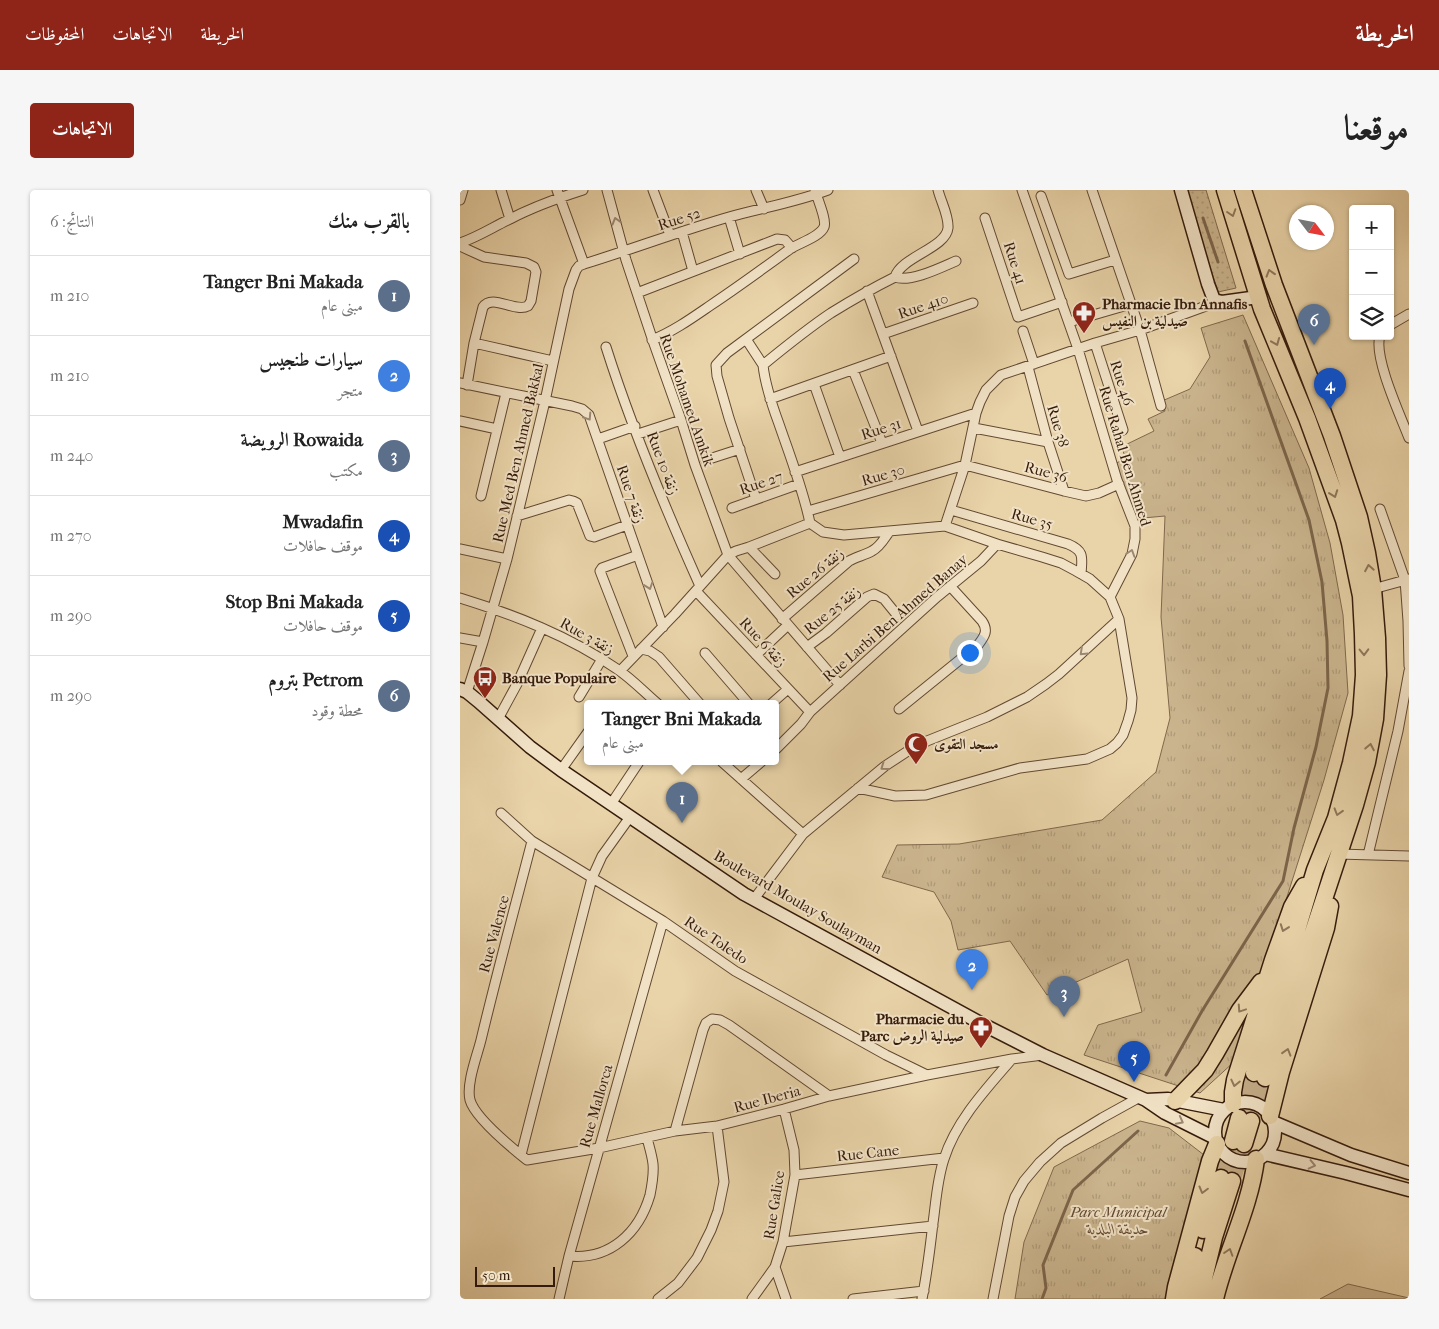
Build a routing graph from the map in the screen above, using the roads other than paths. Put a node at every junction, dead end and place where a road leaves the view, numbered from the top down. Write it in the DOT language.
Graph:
graph roads {
  1 [pos="463,190"];
  2 [pos="501,190"];
  3 [pos="584,190"];
  4 [pos="607,190"];
  5 [pos="653,190"];
  6 [pos="756,190"];
  7 [pos="828,190"];
  8 [pos="938,190"];
  9 [pos="1022,190"];
  10 [pos="1092,190"];
  11 [pos="1181,190"];
  12 [pos="1225,190"];
  13 [pos="1243,190"];
  14 [pos="816,192"];
  15 [pos="558,194"];
  16 [pos="1041,196"];
  17 [pos="460,199"];
  18 [pos="764,209"];
  19 [pos="729,217"];
  20 [pos="985,218"];
  21 [pos="510,219"];
  22 [pos="682,232"];
  23 [pos="670,235"];
  24 [pos="460,245"];
  25 [pos="792,248"];
  26 [pos="625,252"];
  27 [pos="740,254"];
  28 [pos="854,258"];
  29 [pos="1115,260"];
  30 [pos="956,261"];
  31 [pos="584,264"];
  32 [pos="693,271"];
  33 [pos="895,277"];
  34 [pos="867,292"];
  35 [pos="1256,292"];
  36 [pos="637,293"];
  37 [pos="1062,302"];
  38 [pos="1217,302"];
  39 [pos="973,303"];
  40 [pos="1131,304"];
  41 [pos="1409,314"];
  42 [pos="1069,322"];
  43 [pos="1394,323"];
  44 [pos="1140,330"];
  45 [pos="1022,331"];
  46 [pos="883,334"];
  47 [pos="746,339"];
  48 [pos="652,340"];
  49 [pos="1379,340"];
  50 [pos="474,343"];
  51 [pos="1095,344"];
  52 [pos="606,347"];
  53 [pos="1078,349"];
  54 [pos="891,356"];
  55 [pos="553,360"];
  56 [pos="763,365"];
  57 [pos="1031,366"];
  58 [pos="853,370"];
  59 [pos="463,384"];
  60 [pos="814,384"];
  61 [pos="506,393"];
  62 [pos="770,399"];
  63 [pos="545,401"];
  64 [pos="1161,406"];
  65 [pos="976,413"];
  66 [pos="681,420"];
  67 [pos="460,421"];
  68 [pos="974,428"];
  69 [pos="497,429"];
  70 [pos="636,430"];
  71 [pos="1123,430"];
  72 [pos="918,431"];
  73 [pos="1409,438"];
  74 [pos="598,439"];
  75 [pos="1048,442"];
  76 [pos="882,443"];
  77 [pos="740,449"];
  78 [pos="840,457"];
  79 [pos="706,460"];
  80 [pos="965,465"];
  81 [pos="796,472"];
  82 [pos="800,484"];
  83 [pos="1119,484"];
  84 [pos="1064,491"];
  85 [pos="481,496"];
  86 [pos="756,499"];
  87 [pos="732,508"];
  88 [pos="1380,509"];
  89 [pos="952,510"];
  90 [pos="808,511"];
  91 [pos="518,516"];
  92 [pos="810,523"];
  93 [pos="628,524"];
  94 [pos="945,526"];
  95 [pos="889,532"];
  96 [pos="996,544"];
  97 [pos="749,547"];
  98 [pos="460,548"];
  99 [pos="638,555"];
  100 [pos="728,555"];
  101 [pos="508,559"];
  102 [pos="775,574"];
  103 [pos="1082,574"];
  104 [pos="1407,580"];
  105 [pos="950,586"];
  106 [pos="698,589"];
  107 [pos="1373,589"];
  108 [pos="1110,597"];
  109 [pos="460,598"];
  110 [pos="493,608"];
  111 [pos="897,614"];
  112 [pos="1119,618"];
  113 [pos="785,622"];
  114 [pos="663,626"];
  115 [pos="542,628"];
  116 [pos="460,638"];
  117 [pos="483,642"];
  118 [pos="807,648"];
  119 [pos="641,649"];
  120 [pos="704,653"];
  121 [pos="756,655"];
  122 [pos="634,656"];
  123 [pos="602,659"];
  124 [pos="1409,666"];
  125 [pos="620,671"];
  126 [pos="1409,671"];
  127 [pos="840,685"];
  128 [pos="788,689"];
  129 [pos="463,691"];
  130 [pos="579,697"];
  131 [pos="653,700"];
  132 [pos="697,700"];
  133 [pos="745,700"];
  134 [pos="776,700"];
  135 [pos="899,709"];
  136 [pos="810,712"];
  137 [pos="498,719"];
  138 [pos="584,738"];
  139 [pos="779,746"];
  140 [pos="637,765"];
  141 [pos="725,765"];
  142 [pos="757,765"];
  143 [pos="561,770"];
  144 [pos="741,779"];
  145 [pos="858,788"];
  146 [pos="611,804"];
  147 [pos="501,813"];
  148 [pos="630,817"];
  149 [pos="803,834"];
  150 [pos="532,841"];
  151 [pos="1338,854"];
  152 [pos="1368,855"];
  153 [pos="1409,856"];
  154 [pos="1316,870"];
  155 [pos="1331,877"];
  156 [pos="592,878"];
  157 [pos="754,899"];
  158 [pos="663,921"];
  159 [pos="1270,970"];
  160 [pos="1043,1055"];
  161 [pos="1012,1059"];
  162 [pos="927,1075"];
  163 [pos="829,1096"];
  164 [pos="1143,1099"];
  165 [pos="1175,1101"];
  166 [pos="784,1109"];
  167 [pos="1237,1113"];
  168 [pos="1272,1119"];
  169 [pos="717,1126"];
  170 [pos="675,1131"];
  171 [pos="647,1138"];
  172 [pos="1227,1142"];
  173 [pos="598,1148"];
  174 [pos="1261,1157"];
  175 [pos="524,1158"];
  176 [pos="944,1158"];
  177 [pos="1409,1173"];
  178 [pos="795,1175"];
  179 [pos="1409,1190"];
  180 [pos="933,1226"];
  181 [pos="784,1242"];
  182 [pos="569,1256"];
  183 [pos="775,1266"];
  184 [pos="923,1295"];
  185 [pos="559,1299"];
  186 [pos="658,1299"];
  187 [pos="752,1299"];
  188 [pos="786,1299"];
  189 [pos="853,1299"];
  190 [pos="993,1299"];
  191 [pos="1174,1299"];
  192 [pos="1186,1299"];
  193 [pos="1198,1299"];
  194 [pos="1215,1299"];
  1 -- 17 [label="street"];
  2 -- 21 [label="street"];
  3 -- 15 [label="street"];
  26 -- 4 [label="street, Rue Mohamed Amkik, one-way"];
  5 -- 23 [label="street"];
  6 -- 18 [label="street"];
  7 -- 14 [label="street, Rue 52"];
  8 -- 33 [label="street"];
  9 -- 37 [label="street, Rue Rahal Ben Ahmed"];
  10 -- 29 [label="street"];
  11 -- 38 [label="main road"];
  12 -- 35 [label="highway, one-way"];
  107 -- 13 [label="highway, one-way"];
  14 -- 18 [label="street, Rue 52"];
  14 -- 25 [label="street"];
  15 -- 21 [label="street"];
  15 -- 31 [label="street"];
  16 -- 29 [label="street"];
  18 -- 19 [label="street, Rue 52"];
  19 -- 22 [label="street, Rue 52"];
  19 -- 27 [label="street"];
  20 -- 37 [label="street, Rue 41"];
  21 -- 24 [label="street"];
  22 -- 23 [label="street, Rue 52"];
  22 -- 32 [label="street"];
  23 -- 26 [label="street, Rue 52"];
  24 -- 50 [label="street"];
  25 -- 27 [label="street"];
  25 -- 48 [label="street"];
  26 -- 31 [label="street"];
  26 -- 36 [label="street, Rue Mohamed Amkik"];
  27 -- 32 [label="street"];
  28 -- 47 [label="street"];
  29 -- 40 [label="street"];
  30 -- 33 [label="street"];
  31 -- 55 [label="street, Rue Med Ben Ahmed Bakkal"];
  32 -- 36 [label="street"];
  33 -- 34 [label="street"];
  34 -- 46 [label="street"];
  34 -- 56 [label="street"];
  35 -- 38 [label="main road"];
  35 -- 154 [label="highway, one-way"];
  36 -- 48 [label="street, Rue Mohamed Amkik"];
  37 -- 42 [label="street, Rue Rahal Ben Ahmed"];
  38 -- 44 [label="street"];
  39 -- 46 [label="street, Rue 410"];
  40 -- 42 [label="street"];
  40 -- 44 [label="street"];
  41 -- 43 [label="street"];
  42 -- 53 [label="street, Rue Rahal Ben Ahmed"];
  44 -- 51 [label="street"];
  44 -- 64 [label="street"];
  45 -- 57 [label="street"];
  46 -- 54 [label="street"];
  47 -- 56 [label="street"];
  47 -- 77 [label="street"];
  48 -- 66 [label="street, Rue Mohamed Amkik"];
  49 -- 73 [label="street"];
  50 -- 55 [label="street"];
  50 -- 59 [label="street"];
  51 -- 53 [label="street"];
  51 -- 71 [label="street, Rue 46"];
  52 -- 70 [label="street, Rue 10 زنقة"];
  53 -- 57 [label="street"];
  53 -- 83 [label="street, Rue Rahal Ben Ahmed"];
  54 -- 58 [label="street"];
  54 -- 72 [label="street"];
  55 -- 63 [label="street, Rue Med Ben Ahmed Bakkal"];
  56 -- 62 [label="street"];
  57 -- 65 [label="street"];
  57 -- 75 [label="street, Rue 38"];
  58 -- 60 [label="street"];
  58 -- 76 [label="street"];
  59 -- 61 [label="street"];
  60 -- 62 [label="street"];
  60 -- 78 [label="street"];
  61 -- 63 [label="street"];
  61 -- 69 [label="street"];
  62 -- 81 [label="street"];
  63 -- 74 [label="street, Rue 7 زنقة, one-way"];
  63 -- 91 [label="street, Rue Med Ben Ahmed Bakkal"];
  65 -- 68 [label="street"];
  65 -- 72 [label="street, Rue 31"];
  66 -- 70 [label="street"];
  66 -- 100 [label="street, Rue Mohamed Amkik"];
  67 -- 69 [label="street"];
  68 -- 75 [label="street"];
  68 -- 80 [label="street"];
  69 -- 85 [label="street"];
  70 -- 74 [label="street"];
  70 -- 106 [label="street, Rue 10 زنقة"];
  72 -- 76 [label="street, Rue 31"];
  74 -- 93 [label="street, Rue 7 زنقة"];
  75 -- 84 [label="street, Rue 38"];
  76 -- 78 [label="street, Rue 31"];
  77 -- 79 [label="street"];
  77 -- 86 [label="street"];
  78 -- 81 [label="street, Rue 31"];
  80 -- 84 [label="street, Rue 36"];
  80 -- 89 [label="street"];
  80 -- 90 [label="street, Rue 30"];
  81 -- 82 [label="street"];
  82 -- 86 [label="street, Rue 27"];
  82 -- 90 [label="street"];
  83 -- 84 [label="street, Rue 36"];
  108 -- 83 [label="street, Rue Rahal Ben Ahmed, one-way"];
  86 -- 87 [label="street, Rue 27"];
  88 -- 104 [label="street"];
  89 -- 94 [label="street"];
  89 -- 103 [label="street, Rue 35"];
  90 -- 92 [label="street"];
  91 -- 93 [label="street"];
  91 -- 101 [label="street, Rue Med Ben Ahmed Bakkal"];
  92 -- 95 [label="street"];
  92 -- 97 [label="street"];
  93 -- 99 [label="street, Rue 7 زنقة"];
  94 -- 95 [label="street"];
  94 -- 96 [label="street"];
  95 -- 113 [label="street, Rue 26 زنقة"];
  96 -- 103 [label="street"];
  96 -- 105 [label="street, Rue Larbi Ben Ahmed Banay"];
  97 -- 100 [label="street"];
  97 -- 102 [label="street"];
  98 -- 101 [label="street"];
  99 -- 114 [label="street, Rue 7 زنقة, one-way"];
  99 -- 122 [label="street"];
  100 -- 106 [label="street"];
  100 -- 113 [label="street, Rue Mohamed Amkik"];
  101 -- 110 [label="street, Rue Med Ben Ahmed Bakkal"];
  103 -- 108 [label="street"];
  104 -- 107 [label="street"];
  104 -- 124 [label="street"];
  105 -- 127 [label="street, Rue Larbi Ben Ahmed Banay"];
  105 -- 135 [label="street"];
  106 -- 114 [label="street"];
  106 -- 121 [label="street, Rue 6 زنقة"];
  151 -- 107 [label="highway, one-way"];
  108 -- 112 [label="street"];
  109 -- 110 [label="street, Rue 3 زنقة"];
  110 -- 115 [label="street, Rue 3 زنقة"];
  110 -- 117 [label="street, Rue Med Ben Ahmed Bakkal"];
  111 -- 118 [label="street, Rue 25 زنقة"];
  112 -- 145 [label="street, one-way"];
  112 -- 145 [label="street"];
  113 -- 118 [label="street, Rue Mohamed Amkik"];
  113 -- 121 [label="street, Rue 26 زنقة"];
  114 -- 119 [label="street"];
  115 -- 123 [label="street, Rue 3 زنقة"];
  115 -- 137 [label="street"];
  116 -- 117 [label="street"];
  117 -- 129 [label="street, Rue Med Ben Ahmed Bakkal"];
  118 -- 127 [label="street, Rue Mohamed Amkik"];
  119 -- 122 [label="street"];
  119 -- 132 [label="street"];
  120 -- 133 [label="street"];
  121 -- 128 [label="street, Rue 6 زنقة"];
  122 -- 125 [label="street"];
  123 -- 125 [label="street, Rue 3 زنقة"];
  123 -- 130 [label="street"];
  125 -- 131 [label="street, Rue 3 زنقة"];
  126 -- 152 [label="street"];
  127 -- 136 [label="street, Rue Larbi Ben Ahmed Banay"];
  128 -- 134 [label="street"];
  128 -- 136 [label="street, Rue 6 زنقة"];
  129 -- 137 [label="main road, Boulevard Moulay Soulayman"];
  136 -- 139 [label="street, Rue Larbi Ben Ahmed Banay"];
  137 -- 143 [label="main road, Boulevard Moulay Soulayman"];
  138 -- 143 [label="street"];
  140 -- 146 [label="street"];
  141 -- 144 [label="street"];
  142 -- 144 [label="street"];
  143 -- 146 [label="main road, Boulevard Moulay Soulayman"];
  144 -- 149 [label="street"];
  145 -- 149 [label="street"];
  146 -- 148 [label="main road, Boulevard Moulay Soulayman"];
  147 -- 150 [label="street, Rue Toledo"];
  148 -- 156 [label="street"];
  148 -- 157 [label="main road, Boulevard Moulay Soulayman"];
  149 -- 157 [label="street"];
  150 -- 156 [label="street, Rue Toledo"];
  150 -- 175 [label="street, Rue Valence"];
  151 -- 152 [label="street"];
  151 -- 155 [label="highway"];
  152 -- 153 [label="street"];
  154 -- 155 [label="highway"];
  154 -- 159 [label="highway, one-way"];
  168 -- 155 [label="highway, one-way"];
  156 -- 158 [label="street, Rue Toledo"];
  156 -- 175 [label="street"];
  157 -- 160 [label="main road, Boulevard Moulay Soulayman"];
  158 -- 162 [label="street, Rue Toledo"];
  158 -- 173 [label="street, Rue Mallorca"];
  159 -- 165 [label="highway, one-way"];
  159 -- 167 [label="highway, one-way"];
  160 -- 161 [label="street, Rue Iberia"];
  160 -- 164 [label="main road, Boulevard Moulay Soulayman"];
  161 -- 162 [label="street, Rue Iberia"];
  161 -- 176 [label="street"];
  162 -- 163 [label="street, Rue Iberia"];
  163 -- 166 [label="street, Rue Iberia"];
  163 -- 170 [label="street"];
  164 -- 165 [label="main road, Boulevard Moulay Soulayman"];
  164 -- 172 [label="main road, Boulevard Moulay Soulayman, one-way"];
  164 -- 190 [label="street"];
  165 -- 167 [label="main road, Boulevard Moulay Soulayman"];
  166 -- 169 [label="street, Rue Iberia"];
  166 -- 178 [label="street, Rue Galice"];
  167 -- 168 [label="main road"];
  167 -- 172 [label="highway"];
  168 -- 174 [label="main road"];
  168 -- 177 [label="main road"];
  169 -- 170 [label="street, Rue Iberia"];
  169 -- 186 [label="street"];
  170 -- 171 [label="street, Rue Iberia"];
  171 -- 173 [label="street, Rue Iberia"];
  171 -- 182 [label="street"];
  172 -- 174 [label="main road"];
  172 -- 191 [label="highway, one-way"];
  173 -- 175 [label="street, Rue Iberia"];
  173 -- 182 [label="street, Rue Mallorca"];
  174 -- 179 [label="main road, one-way"];
  194 -- 174 [label="highway, one-way"];
  176 -- 178 [label="street, Rue Cane"];
  176 -- 180 [label="street"];
  178 -- 181 [label="street, Rue Galice"];
  180 -- 181 [label="street"];
  180 -- 184 [label="street"];
  181 -- 183 [label="street, Rue Galice"];
  182 -- 185 [label="street, Rue Mallorca"];
  183 -- 187 [label="street, Rue Galice"];
  183 -- 188 [label="street"];
  184 -- 189 [label="street"];
  192 -- 193 [label="highway"];
}
